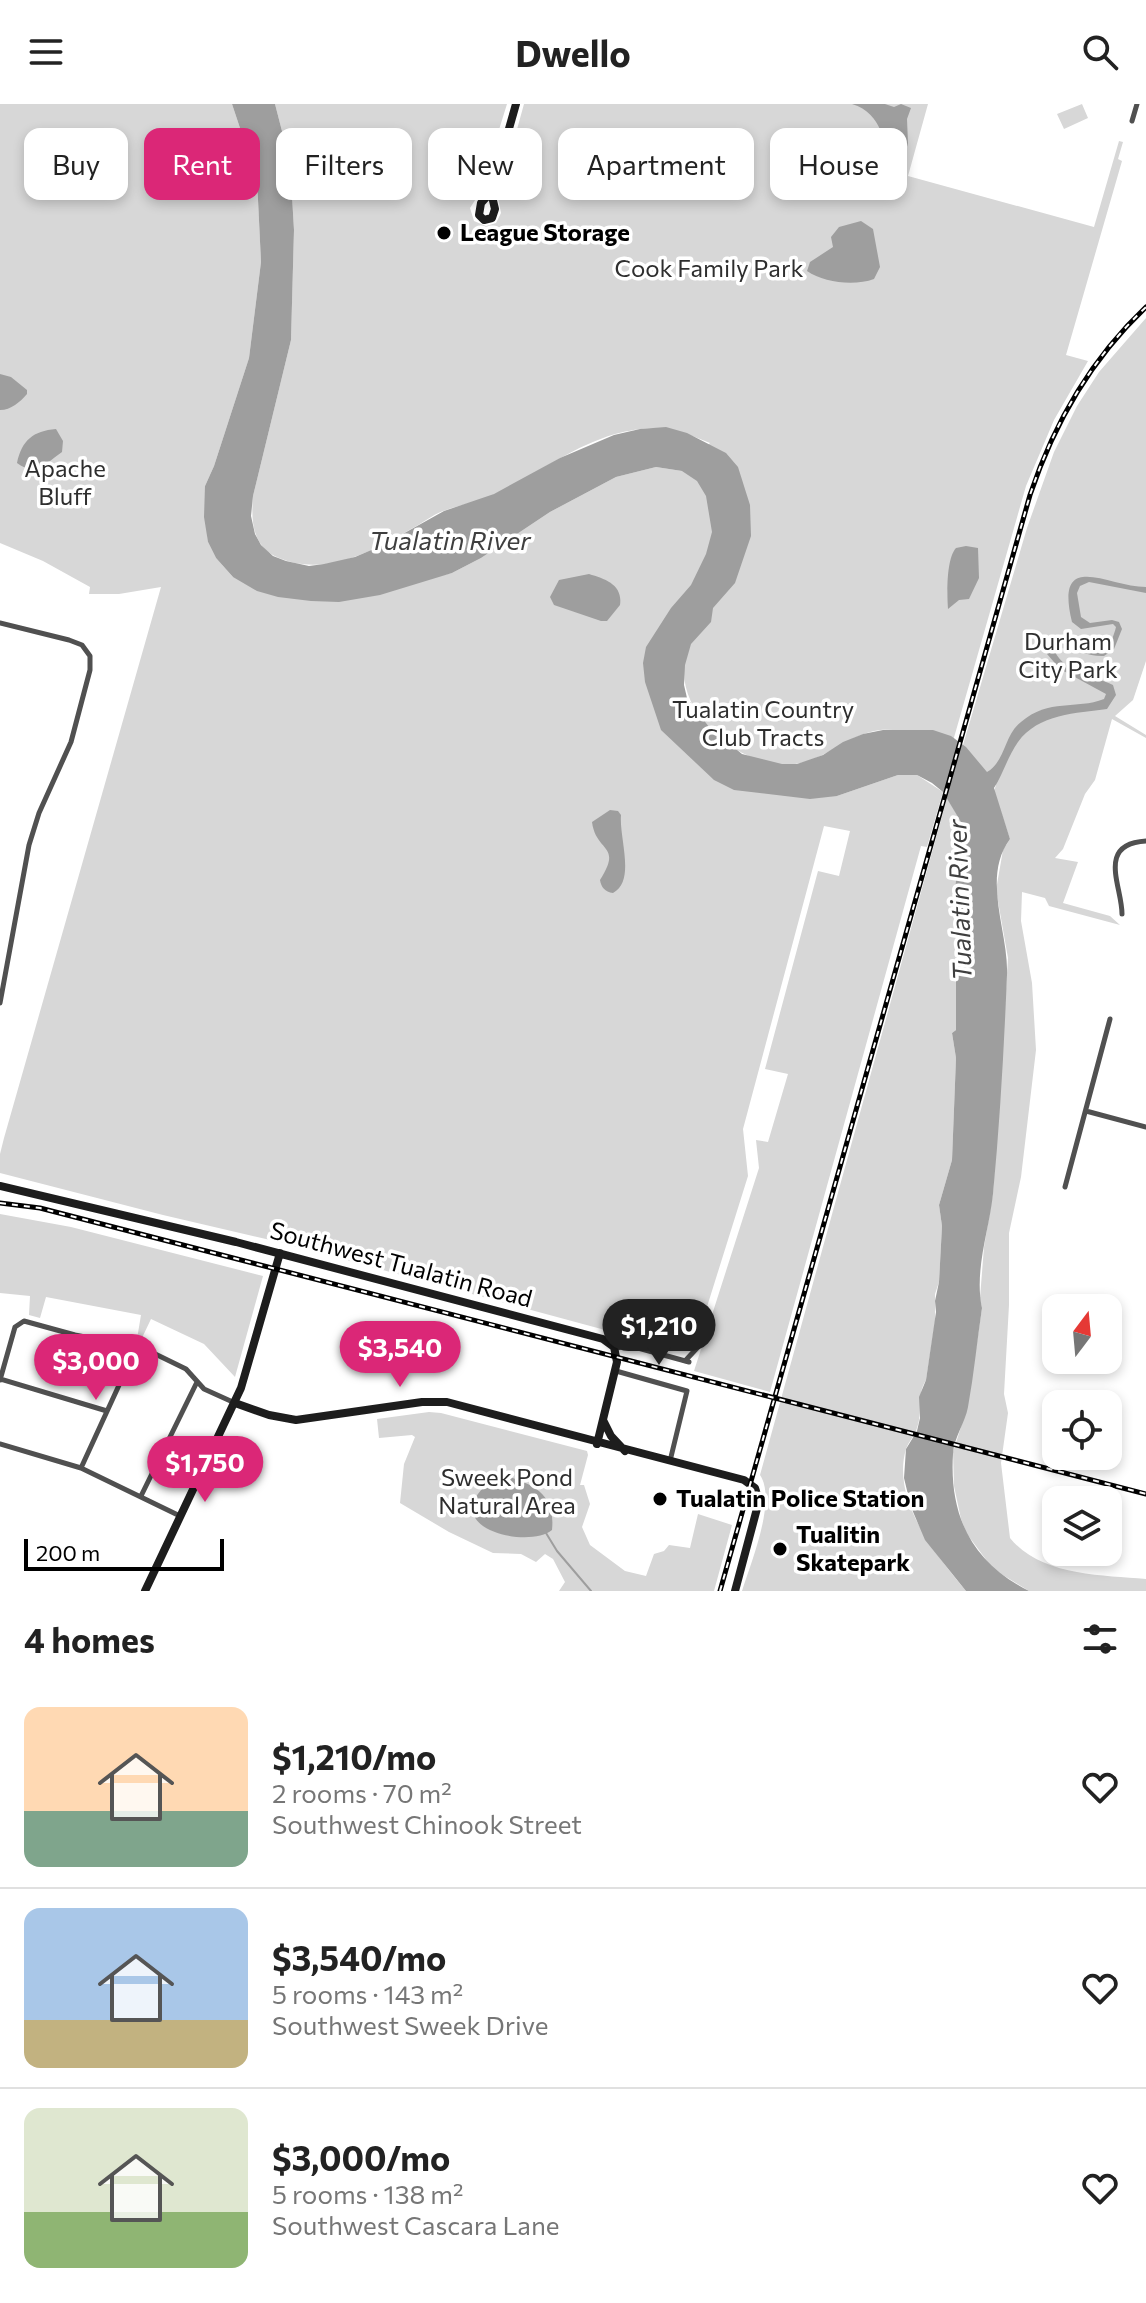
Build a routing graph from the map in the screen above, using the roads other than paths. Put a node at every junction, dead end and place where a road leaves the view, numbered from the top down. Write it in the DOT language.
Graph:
graph roads {
  1 [pos="516,104"];
  2 [pos="1137,104"];
  3 [pos="1132,121"];
  4 [pos="509,128"];
  5 [pos="0,623"];
  6 [pos="1146,841"];
  7 [pos="1122,914"];
  8 [pos="0,1003"];
  9 [pos="1110,1019"];
  10 [pos="1086,1111"];
  11 [pos="1146,1127"];
  12 [pos="0,1186"];
  13 [pos="1065,1187"];
  14 [pos="280,1253"];
  15 [pos="704,1330"];
  16 [pos="137,1346"];
  17 [pos="615,1349"];
  18 [pos="616,1371"];
  19 [pos="0,1380"];
  20 [pos="197,1382"];
  21 [pos="235,1403"];
  22 [pos="107,1411"];
  23 [pos="603,1420"];
  24 [pos="0,1444"];
  25 [pos="597,1444"];
  26 [pos="626,1451"];
  27 [pos="670,1461"];
  28 [pos="81,1468"];
  29 [pos="141,1496"];
  30 [pos="181,1516"];
  31 [pos="145,1591"];
  32 [pos="735,1591"];
  1 -- 4 [label="main road"];
  2 -- 3 [label="street"];
  5 -- 8 [label="street"];
  6 -- 7 [label="street"];
  9 -- 10 [label="street"];
  10 -- 11 [label="street"];
  10 -- 13 [label="street"];
  12 -- 14 [label="main road, Southwest Tualatin Road"];
  14 -- 17 [label="main road, Southwest Tualatin Road"];
  14 -- 21 [label="main road"];
  15 -- 17 [label="street"];
  16 -- 19 [label="street"];
  16 -- 20 [label="street"];
  16 -- 22 [label="street"];
  17 -- 18 [label="main road"];
  18 -- 23 [label="main road"];
  18 -- 27 [label="street"];
  19 -- 22 [label="street"];
  20 -- 21 [label="street"];
  20 -- 29 [label="street"];
  21 -- 25 [label="main road"];
  21 -- 30 [label="main road"];
  22 -- 28 [label="street"];
  23 -- 25 [label="main road"];
  23 -- 26 [label="main road"];
  24 -- 28 [label="street"];
  25 -- 26 [label="main road"];
  26 -- 27 [label="main road"];
  27 -- 32 [label="main road"];
  28 -- 29 [label="street"];
  29 -- 30 [label="street"];
  30 -- 31 [label="main road"];
}
